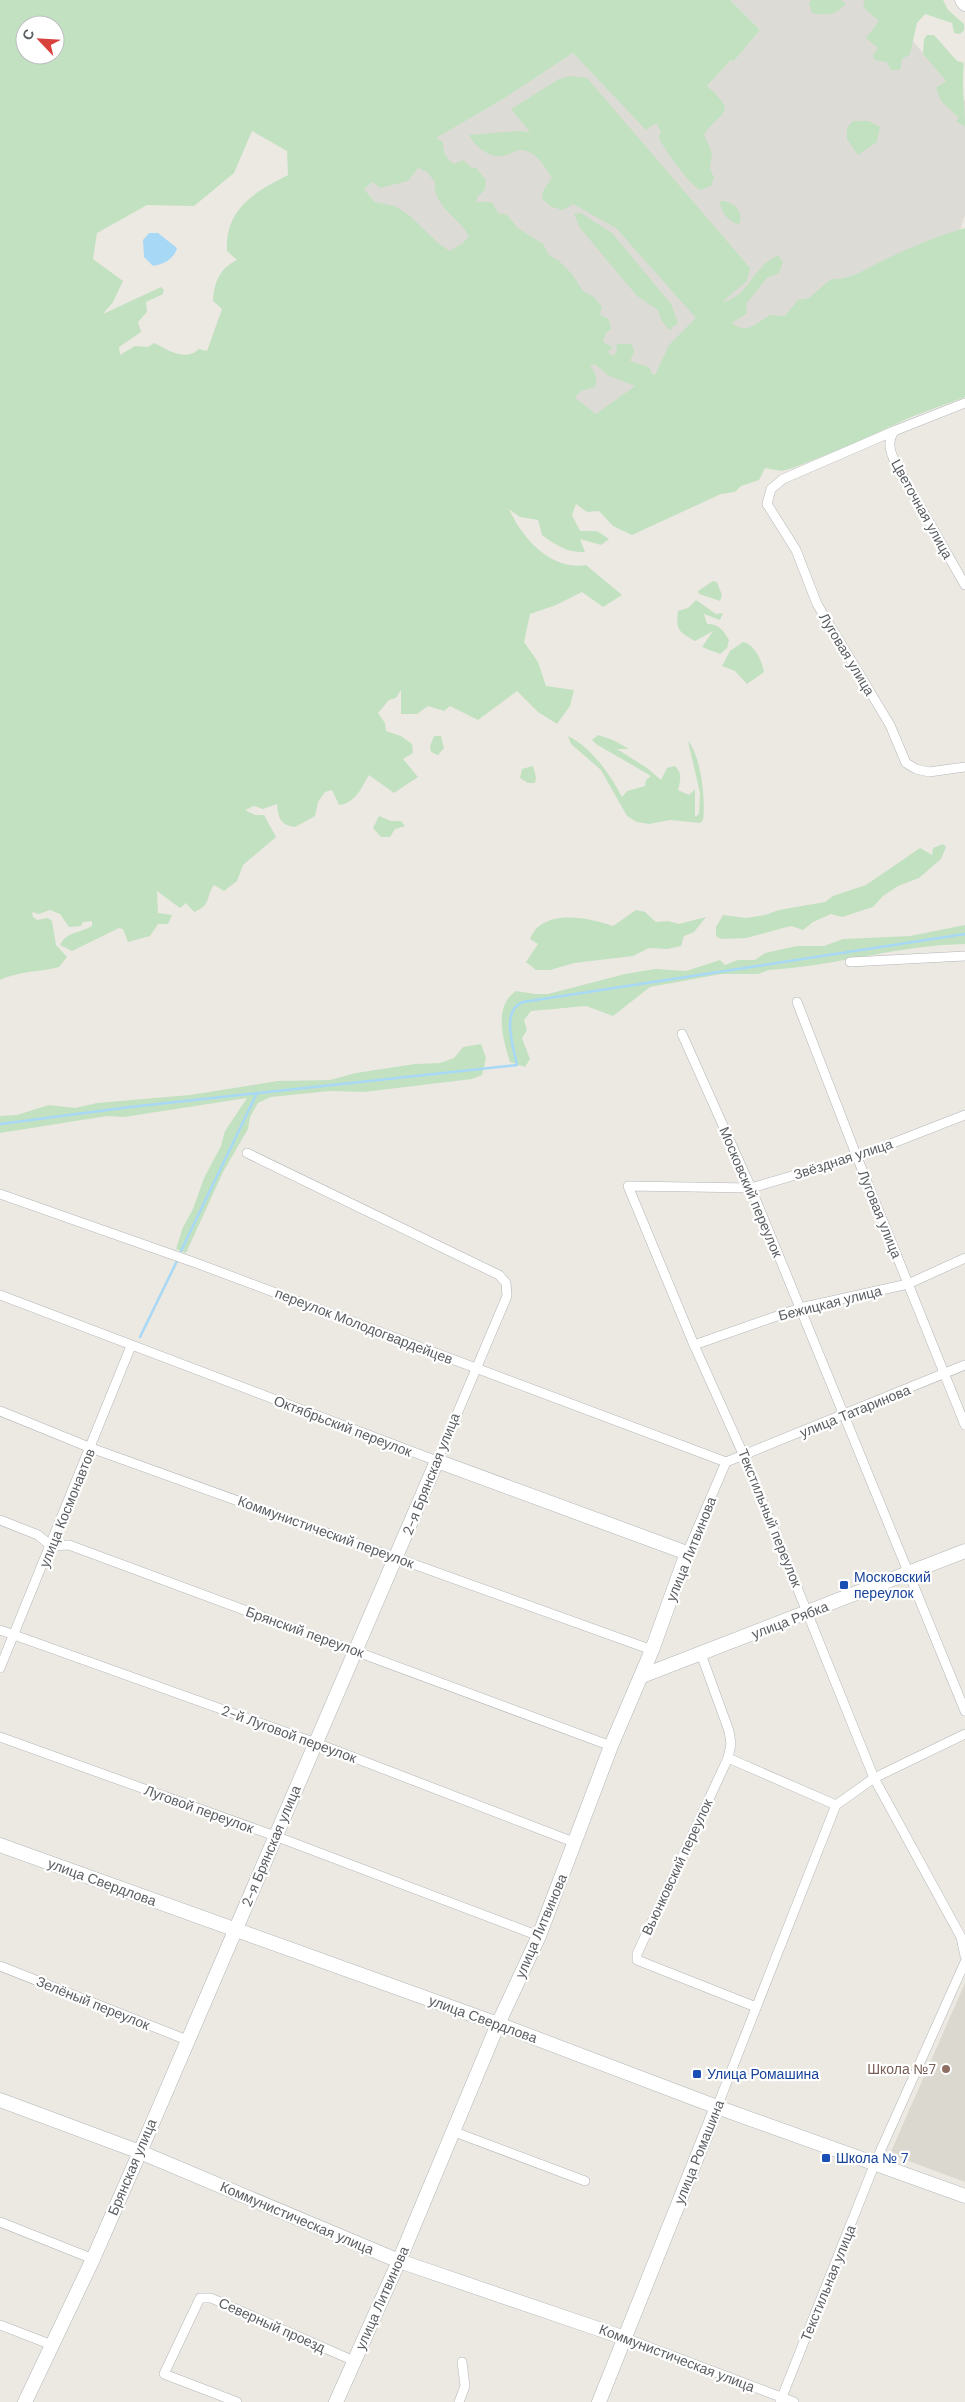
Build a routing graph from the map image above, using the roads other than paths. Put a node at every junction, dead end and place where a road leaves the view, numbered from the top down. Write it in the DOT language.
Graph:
graph roads {
  1 [pos="962,0"];
  2 [pos="965,4"];
  3 [pos="965,403"];
  4 [pos="894,431"];
  5 [pos="965,585"];
  6 [pos="965,767"];
  7 [pos="965,956"];
  8 [pos="850,962"];
  9 [pos="798,1002"];
  10 [pos="682,1034"];
  11 [pos="965,1115"];
  12 [pos="247,1153"];
  13 [pos="856,1157"];
  14 [pos="628,1186"];
  15 [pos="751,1188"];
  16 [pos="0,1194"];
  17 [pos="965,1258"];
  18 [pos="908,1284"];
  19 [pos="0,1295"];
  20 [pos="800,1308"];
  21 [pos="694,1345"];
  22 [pos="131,1346"];
  23 [pos="965,1365"];
  24 [pos="475,1368"];
  25 [pos="944,1374"];
  26 [pos="0,1411"];
  27 [pos="844,1415"];
  28 [pos="965,1425"];
  29 [pos="91,1448"];
  30 [pos="744,1456"];
  31 [pos="437,1461"];
  32 [pos="726,1462"];
  33 [pos="0,1520"];
  34 [pos="51,1546"];
  35 [pos="965,1551"];
  36 [pos="687,1553"];
  37 [pos="397,1557"];
  38 [pos="909,1574"];
  39 [pos="809,1613"];
  40 [pos="0,1630"];
  41 [pos="15,1636"];
  42 [pos="652,1650"];
  43 [pos="357,1651"];
  44 [pos="701,1654"];
  45 [pos="0,1668"];
  46 [pos="642,1676"];
  47 [pos="965,1711"];
  48 [pos="965,1734"];
  49 [pos="0,1737"];
  50 [pos="316,1743"];
  51 [pos="611,1746"];
  52 [pos="728,1758"];
  53 [pos="874,1778"];
  54 [pos="836,1805"];
  55 [pos="276,1836"];
  56 [pos="576,1843"];
  57 [pos="0,1846"];
  58 [pos="235,1930"];
  59 [pos="539,1936"];
  60 [pos="963,1936"];
  61 [pos="965,1956"];
  62 [pos="965,1962"];
  63 [pos="0,1966"];
  64 [pos="756,2006"];
  65 [pos="498,2024"];
  66 [pos="187,2040"];
  67 [pos="0,2100"];
  68 [pos="717,2107"];
  69 [pos="452,2131"];
  70 [pos="140,2152"];
  71 [pos="875,2163"];
  72 [pos="585,2181"];
  73 [pos="965,2196"];
  74 [pos="0,2222"];
  75 [pos="93,2259"];
  76 [pos="400,2261"];
  77 [pos="0,2325"];
  78 [pos="625,2338"];
  79 [pos="52,2345"];
  80 [pos="354,2361"];
  81 [pos="462,2362"];
  82 [pos="781,2400"];
  83 [pos="25,2402"];
  84 [pos="237,2402"];
  85 [pos="336,2402"];
  86 [pos="459,2402"];
  87 [pos="600,2402"];
  88 [pos="794,2402"];
  1 -- 2 [label="street"];
  3 -- 4 [label="street"];
  4 -- 5 [label="street, Цветочная улица"];
  4 -- 6 [label="street, Луговая улица"];
  7 -- 8 [label="street"];
  9 -- 13 [label="street, Луговая улица"];
  10 -- 15 [label="street, Московский переулок"];
  11 -- 13 [label="street, Звёздная улица"];
  12 -- 24 [label="street, 2-я Брянская улица"];
  13 -- 15 [label="street, Звёздная улица"];
  13 -- 18 [label="street, Луговая улица"];
  14 -- 15 [label="street, Звёздная улица"];
  14 -- 21 [label="street, Текстильный переулок"];
  15 -- 20 [label="street, Московский переулок"];
  16 -- 24 [label="street, переулок Молодогвардейцев"];
  17 -- 18 [label="street, Бежицкая улица"];
  18 -- 20 [label="street, Бежицкая улица"];
  18 -- 25 [label="street, Луговая улица"];
  19 -- 22 [label="street, Октябрьский переулок"];
  20 -- 21 [label="street, Бежицкая улица"];
  20 -- 27 [label="street, Московский переулок"];
  21 -- 30 [label="street, Текстильный переулок"];
  22 -- 29 [label="street, улица Космонавтов"];
  22 -- 31 [label="street, Октябрьский переулок"];
  23 -- 25 [label="street, улица Татаринова"];
  24 -- 31 [label="street, 2-я Брянская улица"];
  24 -- 32 [label="street, переулок Молодогвардейцев"];
  25 -- 27 [label="street, улица Татаринова"];
  25 -- 28 [label="street, Луговая улица"];
  26 -- 29 [label="street, Коммунистический переулок"];
  27 -- 30 [label="street, улица Татаринова"];
  27 -- 38 [label="street, Московский переулок"];
  29 -- 34 [label="street, улица Космонавтов"];
  29 -- 37 [label="street, Коммунистический переулок"];
  30 -- 32 [label="street"];
  30 -- 39 [label="street, Текстильный переулок"];
  31 -- 36 [label="street, Октябрьский переулок"];
  31 -- 37 [label="street, 2-я Брянская улица"];
  32 -- 36 [label="street, улица Литвинова"];
  33 -- 34 [label="street"];
  34 -- 41 [label="street, улица Космонавтов"];
  34 -- 43 [label="street, Брянский переулок"];
  35 -- 38 [label="street, улица Рябка"];
  36 -- 42 [label="street, улица Литвинова"];
  37 -- 42 [label="street, Коммунистический переулок"];
  37 -- 43 [label="street, 2-я Брянская улица"];
  38 -- 39 [label="street, улица Рябка"];
  38 -- 47 [label="street, Московский переулок"];
  39 -- 44 [label="street, улица Рябка"];
  39 -- 53 [label="street, Текстильный переулок"];
  40 -- 41 [label="street, 2-й Луговой переулок"];
  41 -- 45 [label="street, улица Космонавтов"];
  41 -- 50 [label="street, 2-й Луговой переулок"];
  42 -- 46 [label="street, улица Литвинова"];
  43 -- 50 [label="street, 2-я Брянская улица"];
  43 -- 51 [label="street, Брянский переулок"];
  44 -- 46 [label="street, улица Рябка"];
  44 -- 52 [label="street, Вьюнковский переулок"];
  46 -- 51 [label="street, улица Литвинова"];
  48 -- 53 [label="street"];
  49 -- 55 [label="street, Луговой переулок"];
  50 -- 55 [label="street, 2-я Брянская улица"];
  50 -- 56 [label="street, 2-й Луговой переулок"];
  51 -- 56 [label="street, улица Литвинова"];
  52 -- 54 [label="street"];
  52 -- 64 [label="street, Вьюнковский переулок"];
  53 -- 54 [label="street"];
  53 -- 60 [label="street, Текстильный переулок"];
  54 -- 64 [label="street, улица Ромашина"];
  55 -- 58 [label="street, 2-я Брянская улица"];
  55 -- 59 [label="street, Луговой переулок"];
  56 -- 59 [label="street, улица Литвинова"];
  57 -- 58 [label="street, улица Свердлова"];
  58 -- 65 [label="street, улица Свердлова"];
  58 -- 66 [label="street, Брянская улица"];
  59 -- 65 [label="street, улица Литвинова"];
  60 -- 61 [label="street, Текстильный переулок"];
  62 -- 71 [label="street"];
  63 -- 66 [label="street, Зелёный переулок"];
  64 -- 68 [label="street, улица Ромашина"];
  65 -- 68 [label="street, улица Свердлова"];
  65 -- 69 [label="street, улица Литвинова"];
  66 -- 70 [label="street, Брянская улица"];
  67 -- 70 [label="street, Коммунистическая улица"];
  68 -- 71 [label="street, улица Свердлова"];
  68 -- 78 [label="street, улица Ромашина"];
  69 -- 72 [label="street"];
  69 -- 76 [label="street, улица Литвинова"];
  70 -- 75 [label="street, Брянская улица"];
  70 -- 76 [label="street, Коммунистическая улица"];
  71 -- 73 [label="street, улица Свердлова"];
  71 -- 82 [label="street, Текстильная улица"];
  74 -- 75 [label="street"];
  75 -- 79 [label="street, Брянская улица"];
  76 -- 78 [label="street, Коммунистическая улица"];
  76 -- 80 [label="street, улица Литвинова"];
  77 -- 79 [label="street"];
  78 -- 82 [label="street, Коммунистическая улица"];
  78 -- 87 [label="street, улица Ромашина"];
  79 -- 83 [label="street, Брянская улица"];
  80 -- 84 [label="street, Северный проезд"];
  80 -- 85 [label="street, улица Литвинова"];
  81 -- 86 [label="street"];
  82 -- 88 [label="street, Коммунистическая улица"];
}
